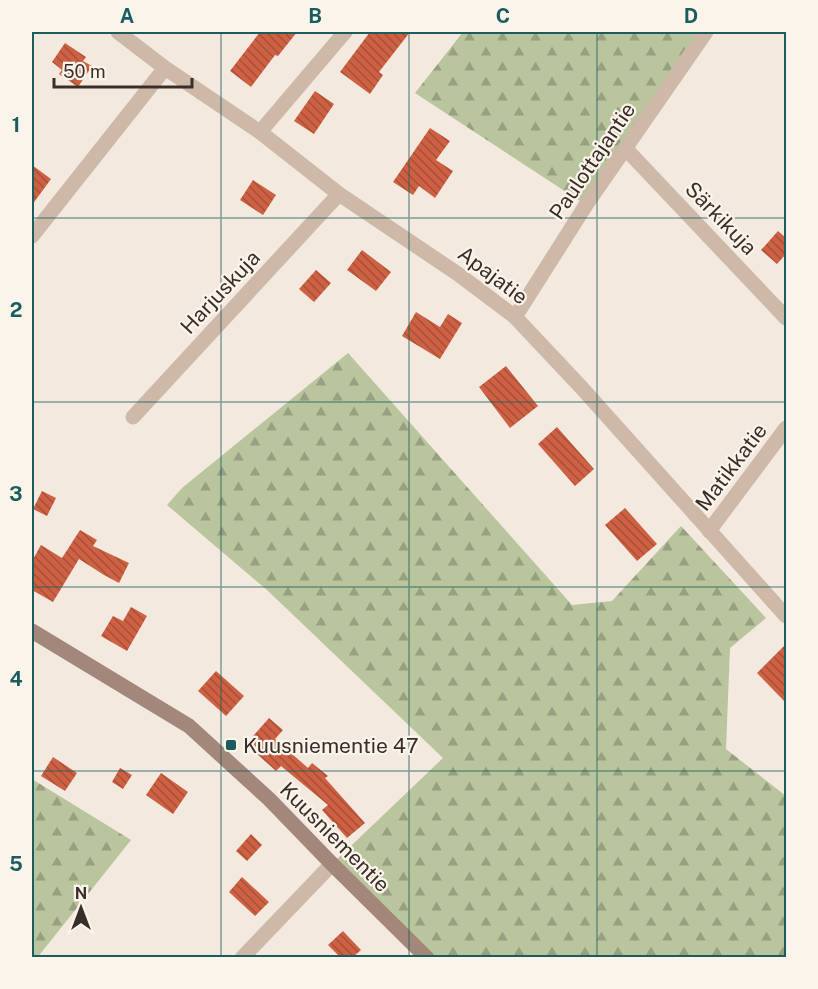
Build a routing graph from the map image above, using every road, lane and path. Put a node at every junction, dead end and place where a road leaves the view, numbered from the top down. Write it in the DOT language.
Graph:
graph roads {
  1 [pos="118,32"];
  2 [pos="345,32"];
  3 [pos="706,32"];
  4 [pos="165,68"];
  5 [pos="260,132"];
  6 [pos="625,148"];
  7 [pos="339,194"];
  8 [pos="32,236"];
  9 [pos="515,317"];
  10 [pos="786,318"];
  11 [pos="133,417"];
  12 [pos="786,428"];
  13 [pos="709,531"];
  14 [pos="786,616"];
  15 [pos="32,631"];
  16 [pos="332,864"];
  17 [pos="242,957"];
  18 [pos="427,957"];
  1 -- 4 [label="street, Apajatie"];
  2 -- 5 [label="street"];
  3 -- 6 [label="street, Paulottajantie"];
  4 -- 5 [label="street, Apajatie"];
  4 -- 8 [label="street"];
  5 -- 7 [label="street, Apajatie"];
  6 -- 9 [label="street, Paulottajantie"];
  6 -- 10 [label="street, Särkikuja"];
  7 -- 9 [label="street, Apajatie"];
  7 -- 11 [label="street, Harjuskuja"];
  9 -- 13 [label="street, Apajatie"];
  12 -- 13 [label="street, Matikkatie"];
  13 -- 14 [label="street, Apajatie"];
  15 -- 16 [label="street, Kuusniementie"];
  16 -- 17 [label="street"];
  16 -- 18 [label="street, Kuusniementie"];
}
